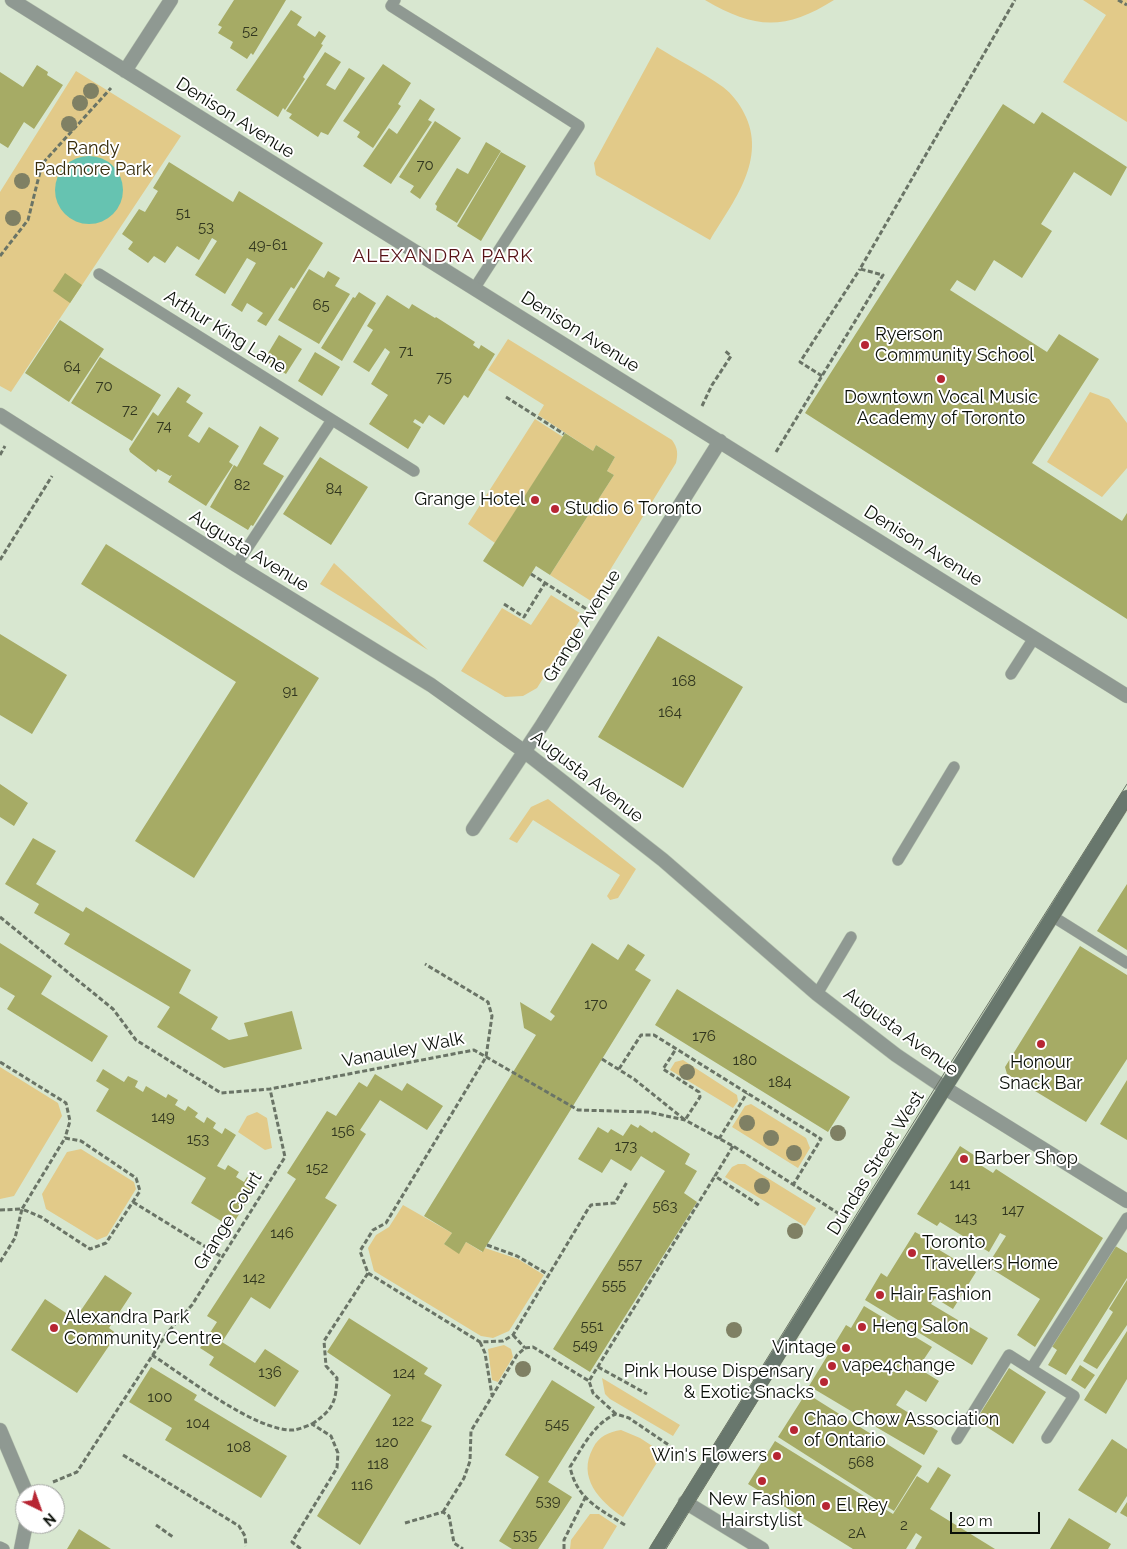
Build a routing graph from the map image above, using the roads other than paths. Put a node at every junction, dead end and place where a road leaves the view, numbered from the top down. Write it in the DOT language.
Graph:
graph roads {
  1 [pos="12,0"];
  2 [pos="170,0"];
  3 [pos="395,0"];
  4 [pos="125,71"];
  5 [pos="99,274"];
  6 [pos="474,289"];
  7 [pos="0,415"];
  8 [pos="332,420"];
  9 [pos="720,441"];
  10 [pos="414,471"];
  11 [pos="236,565"];
  12 [pos="1034,638"];
  13 [pos="1011,674"];
  14 [pos="1127,696"];
  15 [pos="525,752"];
  16 [pos="954,766"];
  17 [pos="1127,797"];
  18 [pos="473,830"];
  19 [pos="898,860"];
  20 [pos="1052,916"];
  21 [pos="851,937"];
  22 [pos="1127,963"];
  23 [pos="817,994"];
  24 [pos="945,1088"];
  25 [pos="1127,1201"];
  26 [pos="1127,1218"];
  27 [pos="1031,1369"];
  28 [pos="0,1430"];
  29 [pos="957,1438"];
  30 [pos="1047,1438"];
  31 [pos="23,1484"];
  32 [pos="685,1502"];
  33 [pos="24,1534"];
  34 [pos="0,1547"];
  35 [pos="4,1549"];
  36 [pos="21,1549"];
  37 [pos="656,1549"];
  38 [pos="762,1549"];
  1 -- 4 [label="street, Denison Avenue"];
  2 -- 4 [label="street"];
  3 -- 6 [label="lane"];
  4 -- 6 [label="street, Denison Avenue"];
  5 -- 8 [label="lane, Arthur King Lane"];
  6 -- 9 [label="street, Denison Avenue"];
  7 -- 11 [label="street, Augusta Avenue"];
  8 -- 10 [label="lane, Arthur King Lane"];
  8 -- 11 [label="lane"];
  9 -- 12 [label="street, Denison Avenue"];
  9 -- 15 [label="street, Grange Avenue"];
  11 -- 15 [label="street, Augusta Avenue"];
  12 -- 13 [label="lane"];
  12 -- 14 [label="street, Denison Avenue"];
  15 -- 18 [label="street, Grange Avenue"];
  15 -- 23 [label="street, Augusta Avenue"];
  16 -- 19 [label="lane"];
  17 -- 20 [label="main road, Dundas Street West"];
  20 -- 22 [label="lane"];
  20 -- 24 [label="main road, Dundas Street West"];
  21 -- 23 [label="lane"];
  23 -- 24 [label="street, Augusta Avenue"];
  24 -- 25 [label="street, Augusta Avenue"];
  24 -- 32 [label="main road, Dundas Street West"];
  26 -- 27 [label="lane"];
  27 -- 29 [label="lane"];
  27 -- 30 [label="lane"];
  28 -- 31 [label="street"];
  32 -- 37 [label="main road, Dundas Street West"];
  32 -- 38 [label="street"];
  33 -- 36 [label="street"];
  34 -- 35 [label="lane"];
}
